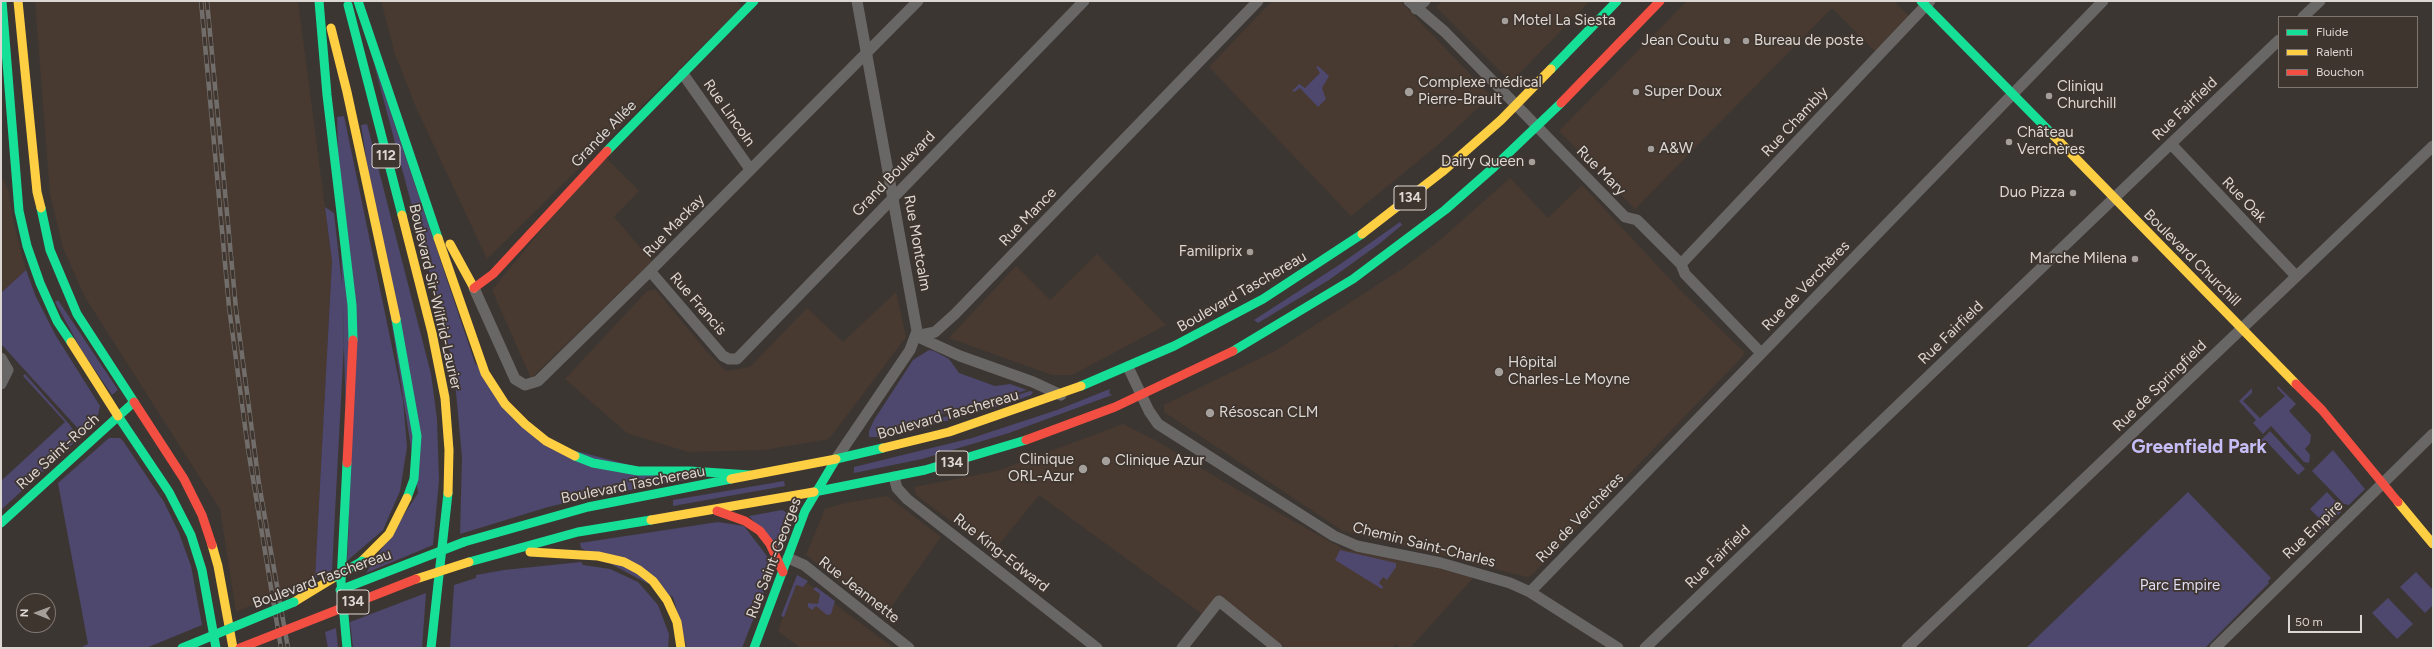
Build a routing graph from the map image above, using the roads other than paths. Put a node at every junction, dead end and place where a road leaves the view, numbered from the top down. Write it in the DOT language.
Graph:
graph roads {
  1 [pos="2,1"];
  2 [pos="18,1"];
  3 [pos="319,1"];
  4 [pos="324,1"];
  5 [pos="347,1"];
  6 [pos="358,1"];
  7 [pos="857,1"];
  8 [pos="918,1"];
  9 [pos="1084,1"];
  10 [pos="1258,1"];
  11 [pos="1425,1"];
  12 [pos="1617,1"];
  13 [pos="1660,1"];
  14 [pos="2103,1"];
  15 [pos="2320,1"];
  16 [pos="749,3"];
  17 [pos="1926,3"];
  18 [pos="1413,5"];
  19 [pos="2304,16"];
  20 [pos="2278,41"];
  21 [pos="868,53"];
  22 [pos="683,74"];
  23 [pos="2012,94"];
  24 [pos="1516,105"];
  25 [pos="1536,127"];
  26 [pos="32,137"];
  27 [pos="8,139"];
  28 [pos="2171,144"];
  29 [pos="2433,146"];
  30 [pos="750,169"];
  31 [pos="894,198"];
  32 [pos="2114,198"];
  33 [pos="436,230"];
  34 [pos="1681,264"];
  35 [pos="650,271"];
  36 [pos="2296,276"];
  37 [pos="474,288"];
  38 [pos="2243,327"];
  39 [pos="916,336"];
  40 [pos="1761,353"];
  41 [pos="723,356"];
  42 [pos="1,358"];
  43 [pos="1128,368"];
  44 [pos="1,384"];
  45 [pos="1061,395"];
  46 [pos="1141,395"];
  47 [pos="134,402"];
  48 [pos="118,416"];
  49 [pos="2433,434"];
  50 [pos="836,459"];
  51 [pos="750,475"];
  52 [pos="894,477"];
  53 [pos="2384,484"];
  54 [pos="814,492"];
  55 [pos="717,511"];
  56 [pos="1,523"];
  57 [pos="2433,544"];
  58 [pos="514,551"];
  59 [pos="788,558"];
  60 [pos="783,572"];
  61 [pos="1530,592"];
  62 [pos="294,602"];
  63 [pos="437,605"];
  64 [pos="182,648"];
  65 [pos="216,648"];
  66 [pos="233,648"];
  67 [pos="240,648"];
  68 [pos="347,648"];
  69 [pos="430,648"];
  70 [pos="437,648"];
  71 [pos="681,648"];
  72 [pos="754,648"];
  73 [pos="909,648"];
  74 [pos="1097,648"];
  75 [pos="1182,648"];
  76 [pos="1277,648"];
  77 [pos="1618,648"];
  78 [pos="1645,648"];
  79 [pos="1907,648"];
  80 [pos="2215,648"];
  1 -- 27 [label="main road"];
  2 -- 26 [label="main road"];
  3 -- 68 [label="main road"];
  4 -- 62 [label="main road, bridge"];
  5 -- 63 [label="main road, Boulevard Sir-Wilfrid-Laurier / 112"];
  6 -- 33 [label="main road"];
  7 -- 21 [label="street, Rue Montcalm"];
  8 -- 21 [label="street, Rue Mackay"];
  9 -- 31 [label="street, Grand Boulevard"];
  10 -- 39 [label="street, Rue Mance"];
  11 -- 18 [label="street"];
  12 -- 24 [label="main road, Boulevard Taschereau / 134"];
  13 -- 25 [label="main road, 134"];
  14 -- 23 [label="street, Rue de Verchères"];
  15 -- 19 [label="street"];
  16 -- 22 [label="main road, Grande Allée"];
  17 -- 23 [label="main road, Boulevard Churchill"];
  17 -- 34 [label="street, Rue Chambly"];
  18 -- 24 [label="street, Rue Mary"];
  20 -- 28 [label="street, Rue Fairfield"];
  21 -- 30 [label="street, Rue Mackay"];
  21 -- 31 [label="street, Rue Montcalm"];
  22 -- 30 [label="street, Rue Lincoln"];
  22 -- 37 [label="main road, Grande Allée"];
  23 -- 32 [label="main road, Boulevard Churchill"];
  23 -- 40 [label="street, Rue de Verchères"];
  24 -- 25 [label="street, Rue Mary"];
  24 -- 43 [label="main road, Boulevard Taschereau / 134"];
  25 -- 34 [label="street, Rue Mary"];
  25 -- 46 [label="main road, 134"];
  26 -- 27 [label="main road"];
  26 -- 47 [label="main road"];
  27 -- 48 [label="main road"];
  28 -- 32 [label="street, Rue Fairfield"];
  28 -- 36 [label="street, Rue Oak"];
  29 -- 36 [label="street, Rue de Springfield"];
  30 -- 35 [label="street, Rue Mackay"];
  31 -- 39 [label="street, Rue Montcalm"];
  31 -- 41 [label="street, Grand Boulevard"];
  32 -- 38 [label="main road, Boulevard Churchill"];
  32 -- 78 [label="street, Rue Fairfield"];
  33 -- 37 [label="main road"];
  33 -- 51 [label="main road"];
  34 -- 40 [label="street, Rue Mary"];
  35 -- 37 [label="street, Rue Mackay"];
  35 -- 41 [label="street, Rue Francis"];
  36 -- 38 [label="street, Rue de Springfield"];
  38 -- 53 [label="main road, Boulevard Churchill"];
  38 -- 79 [label="street, Rue de Springfield"];
  39 -- 45 [label="street"];
  39 -- 50 [label="street"];
  40 -- 61 [label="street, Rue de Verchères"];
  42 -- 44 [label="street"];
  43 -- 45 [label="main road, Boulevard Taschereau / 134"];
  43 -- 46 [label="street, Chemin Saint-Charles"];
  45 -- 50 [label="main road, Boulevard Taschereau / 134"];
  46 -- 52 [label="main road, 134"];
  46 -- 61 [label="street, Chemin Saint-Charles"];
  47 -- 48 [label="main road, Rue Saint-Roch"];
  47 -- 66 [label="main road"];
  48 -- 56 [label="main road, Rue Saint-Roch"];
  48 -- 65 [label="main road"];
  49 -- 53 [label="street, Rue Empire"];
  50 -- 51 [label="main road, Boulevard Taschereau / 134"];
  50 -- 54 [label="main road, Rue Saint-Georges"];
  51 -- 62 [label="main road, Boulevard Taschereau / 134, bridge"];
  52 -- 54 [label="main road, 134"];
  52 -- 74 [label="street, Rue King-Edward"];
  53 -- 57 [label="main road, Boulevard Churchill"];
  53 -- 80 [label="street, Rue Empire"];
  54 -- 55 [label="main road, 134"];
  54 -- 59 [label="main road, Rue Saint-Georges"];
  55 -- 58 [label="main road, 134"];
  55 -- 60 [label="main road"];
  58 -- 67 [label="main road, 134, bridge"];
  58 -- 71 [label="main road"];
  59 -- 60 [label="main road, Rue Saint-Georges"];
  59 -- 73 [label="street, Rue Jeannette"];
  60 -- 72 [label="main road, Rue Saint-Georges"];
  61 -- 77 [label="street, Chemin Saint-Charles"];
  62 -- 64 [label="main road, Boulevard Taschereau / 134, bridge"];
  63 -- 69 [label="main road"];
  63 -- 70 [label="main road"];
  75 -- 76 [label="street"];
}
